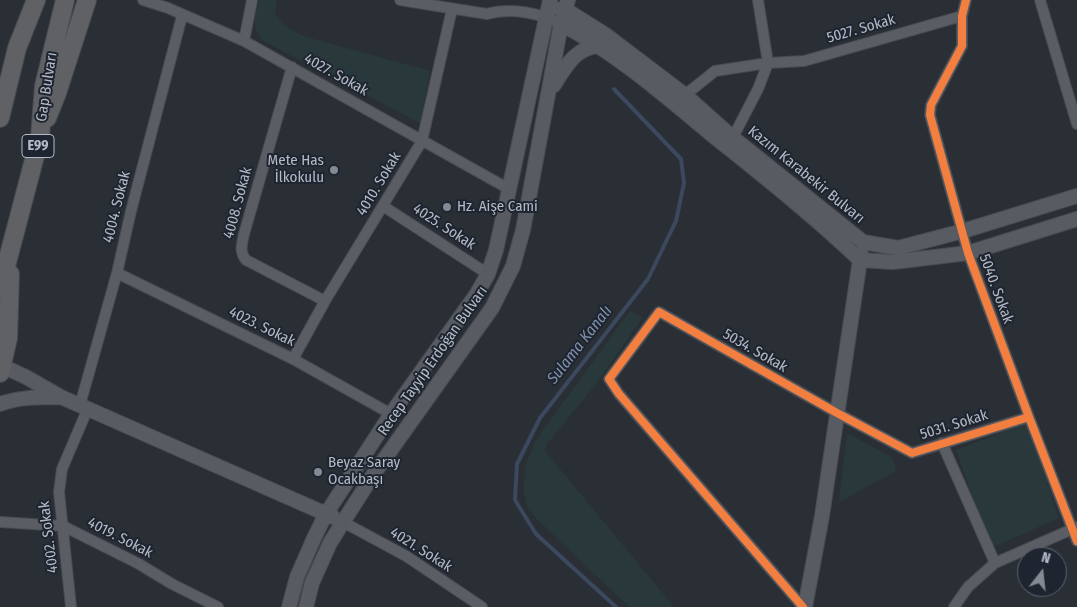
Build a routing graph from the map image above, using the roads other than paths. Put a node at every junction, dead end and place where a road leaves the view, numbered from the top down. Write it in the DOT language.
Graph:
graph roads {
  1 [pos="22,0"];
  2 [pos="36,0"];
  3 [pos="66,0"];
  4 [pos="87,0"];
  5 [pos="143,0"];
  6 [pos="252,0"];
  7 [pos="400,0"];
  8 [pos="758,0"];
  9 [pos="966,0"];
  10 [pos="1040,0"];
  11 [pos="500,5"];
  12 [pos="549,7"];
  13 [pos="452,9"];
  14 [pos="565,11"];
  15 [pos="182,16"];
  16 [pos="962,16"];
  17 [pos="244,40"];
  18 [pos="599,46"];
  19 [pos="17,48"];
  20 [pos="768,63"];
  21 [pos="292,67"];
  22 [pos="549,92"];
  23 [pos="685,95"];
  24 [pos="0,118"];
  25 [pos="1077,124"];
  26 [pos="40,137"];
  27 [pos="422,141"];
  28 [pos="730,142"];
  29 [pos="509,189"];
  30 [pos="1077,196"];
  31 [pos="384,206"];
  32 [pos="1077,219"];
  33 [pos="963,231"];
  34 [pos="863,242"];
  35 [pos="10,251"];
  36 [pos="968,253"];
  37 [pos="860,260"];
  38 [pos="117,273"];
  39 [pos="488,274"];
  40 [pos="0,289"];
  41 [pos="325,301"];
  42 [pos="293,359"];
  43 [pos="1,368"];
  44 [pos="61,397"];
  45 [pos="0,404"];
  46 [pos="84,407"];
  47 [pos="392,414"];
  48 [pos="837,414"];
  49 [pos="1029,417"];
  50 [pos="942,443"];
  51 [pos="326,514"];
  52 [pos="0,522"];
  53 [pos="343,522"];
  54 [pos="63,526"];
  55 [pos="1075,528"];
  56 [pos="1077,541"];
  57 [pos="995,563"];
  58 [pos="71,607"];
  59 [pos="218,607"];
  60 [pos="289,607"];
  61 [pos="306,607"];
  62 [pos="482,607"];
  63 [pos="804,607"];
  64 [pos="954,607"];
  1 -- 19 [label="highway"];
  2 -- 19 [label="highway"];
  3 -- 26 [label="highway, Gap Bulvarı / E99"];
  4 -- 26 [label="highway"];
  5 -- 15 [label="street, 4027. Sokak"];
  6 -- 17 [label="street"];
  7 -- 13 [label="street"];
  8 -- 20 [label="street"];
  9 -- 16 [label="street"];
  10 -- 25 [label="street"];
  11 -- 12 [label="street"];
  11 -- 13 [label="street"];
  12 -- 14 [label="main road, Kazım Karabekir Bulvarı"];
  12 -- 29 [label="main road, Recep Tayyip Erdoğan Bulvarı"];
  13 -- 27 [label="street, 4010. Sokak"];
  14 -- 18 [label="main road, Kazım Karabekir Bulvarı"];
  14 -- 22 [label="main road, Recep Tayyip Erdoğan Bulvarı"];
  14 -- 23 [label="main road, Kazım Karabekir Bulvarı"];
  15 -- 17 [label="street, 4027. Sokak"];
  15 -- 38 [label="street, 4004. Sokak"];
  16 -- 20 [label="street, 5027. Sokak"];
  16 -- 33 [label="street, 5040. Sokak"];
  17 -- 21 [label="street, 4027. Sokak"];
  18 -- 22 [label="main road"];
  18 -- 28 [label="main road, Kazım Karabekir Bulvarı"];
  19 -- 24 [label="highway"];
  20 -- 23 [label="street, 5027. Sokak"];
  20 -- 28 [label="street"];
  21 -- 27 [label="street, 4027. Sokak"];
  21 -- 41 [label="street, 4008. Sokak"];
  22 -- 53 [label="main road, Recep Tayyip Erdoğan Bulvarı"];
  23 -- 28 [label="main road, Kazım Karabekir Bulvarı"];
  26 -- 35 [label="highway, Gap Bulvarı / E99"];
  27 -- 29 [label="street, 4027. Sokak"];
  27 -- 31 [label="street, 4010. Sokak"];
  28 -- 34 [label="main road, Kazım Karabekir Bulvarı"];
  28 -- 37 [label="main road, Kazım Karabekir Bulvarı"];
  29 -- 39 [label="main road, Recep Tayyip Erdoğan Bulvarı"];
  30 -- 33 [label="main road, Kazım Karabekir Bulvarı"];
  31 -- 39 [label="street, 4025. Sokak"];
  31 -- 41 [label="street, 4010. Sokak"];
  32 -- 36 [label="main road"];
  33 -- 34 [label="main road, Kazım Karabekir Bulvarı"];
  33 -- 36 [label="street, 5040. Sokak"];
  34 -- 37 [label="main road"];
  35 -- 40 [label="highway, Gap Bulvarı / E99"];
  35 -- 43 [label="highway"];
  36 -- 37 [label="main road"];
  36 -- 49 [label="street, 5040. Sokak"];
  37 -- 48 [label="main road"];
  38 -- 42 [label="street, 4023. Sokak"];
  38 -- 46 [label="street, 4004. Sokak"];
  39 -- 47 [label="main road, Recep Tayyip Erdoğan Bulvarı"];
  41 -- 42 [label="street, 4010. Sokak"];
  42 -- 47 [label="street, 4023. Sokak"];
  43 -- 44 [label="main road"];
  44 -- 45 [label="main road"];
  44 -- 46 [label="main road"];
  46 -- 51 [label="main road"];
  46 -- 54 [label="street, 4002. Sokak"];
  47 -- 51 [label="main road, Recep Tayyip Erdoğan Bulvarı"];
  48 -- 50 [label="street, 5031. Sokak"];
  48 -- 63 [label="main road"];
  48 -- 63 [label="street, 5034. Sokak"];
  49 -- 50 [label="street, 5031. Sokak"];
  49 -- 55 [label="street, 5040. Sokak"];
  50 -- 57 [label="street"];
  51 -- 53 [label="main road"];
  51 -- 60 [label="main road, Recep Tayyip Erdoğan Bulvarı"];
  52 -- 54 [label="street, 4019. Sokak"];
  53 -- 61 [label="main road, Recep Tayyip Erdoğan Bulvarı"];
  53 -- 62 [label="street, 4021. Sokak"];
  54 -- 58 [label="street, 4002. Sokak"];
  54 -- 59 [label="street, 4019. Sokak"];
  55 -- 56 [label="street, 5040. Sokak"];
  55 -- 57 [label="street"];
  57 -- 64 [label="street"];
}
